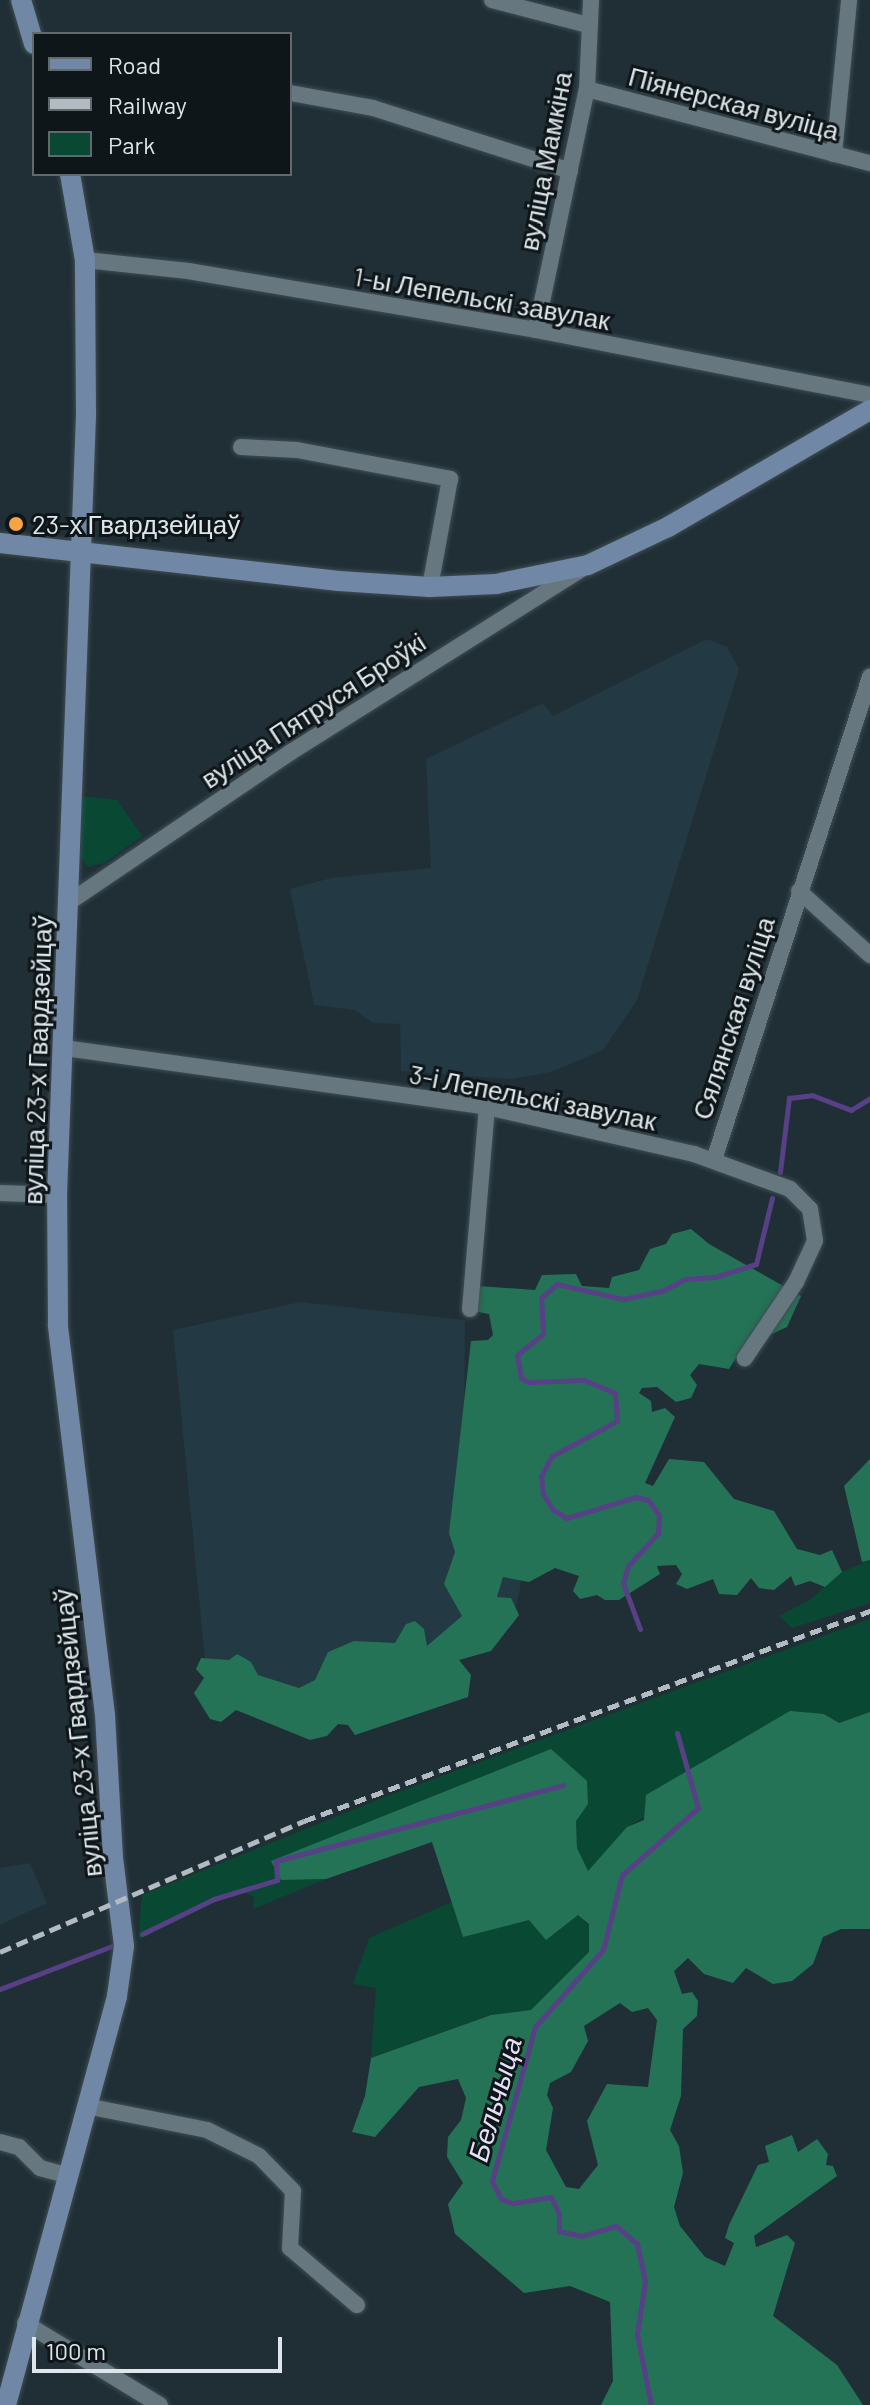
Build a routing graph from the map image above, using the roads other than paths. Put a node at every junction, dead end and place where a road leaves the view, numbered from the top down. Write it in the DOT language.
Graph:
graph roads {
  1 [pos="21,0"];
  2 [pos="492,0"];
  3 [pos="591,0"];
  4 [pos="849,0"];
  5 [pos="588,25"];
  6 [pos="32,37"];
  7 [pos="587,89"];
  8 [pos="292,93"];
  9 [pos="834,154"];
  10 [pos="870,163"];
  11 [pos="570,171"];
  12 [pos="70,176"];
  13 [pos="85,260"];
  14 [pos="536,330"];
  15 [pos="870,395"];
  16 [pos="870,410"];
  17 [pos="241,447"];
  18 [pos="0,543"];
  19 [pos="81,554"];
  20 [pos="588,565"];
  21 [pos="430,587"];
  22 [pos="870,677"];
  23 [pos="799,891"];
  24 [pos="68,903"];
  25 [pos="870,955"];
  26 [pos="64,1048"];
  27 [pos="487,1107"];
  28 [pos="714,1160"];
  29 [pos="0,1193"];
  30 [pos="57,1195"];
  31 [pos="470,1309"];
  32 [pos="745,1358"];
  33 [pos="86,2106"];
  34 [pos="0,2142"];
  35 [pos="66,2175"];
  36 [pos="357,2305"];
  37 [pos="25,2323"];
  38 [pos="6,2405"];
  39 [pos="160,2405"];
  1 -- 6 [label="street"];
  2 -- 5 [label="street"];
  3 -- 5 [label="street, вуліца Мамкіна"];
  4 -- 9 [label="street"];
  5 -- 7 [label="street, вуліца Мамкіна"];
  7 -- 9 [label="street, Піянерская вуліца"];
  7 -- 11 [label="street, вуліца Мамкіна"];
  8 -- 11 [label="street"];
  9 -- 10 [label="street, Піянерская вуліца"];
  11 -- 14 [label="street, вуліца Мамкіна"];
  12 -- 13 [label="street, вуліца 23-х Гвардзейцаў"];
  13 -- 14 [label="street, 1-ы Лепельскі завулак"];
  13 -- 19 [label="street, вуліца 23-х Гвардзейцаў"];
  14 -- 15 [label="street, 1-ы Лепельскі завулак"];
  16 -- 20 [label="street, вуліца Пятруся Броўкі"];
  17 -- 21 [label="street"];
  18 -- 19 [label="street, вуліца Пятруся Броўкі"];
  19 -- 21 [label="street, вуліца Пятруся Броўкі"];
  19 -- 24 [label="street, вуліца 23-х Гвардзейцаў"];
  20 -- 21 [label="street, вуліца Пятруся Броўкі"];
  20 -- 24 [label="street, вуліца Пятруся Броўкі"];
  22 -- 23 [label="street, Сялянская вуліца"];
  23 -- 25 [label="street, Сялянская вуліца"];
  23 -- 28 [label="street, Сялянская вуліца"];
  24 -- 26 [label="street, вуліца 23-х Гвардзейцаў"];
  26 -- 27 [label="street, 3-і Лепельскі завулак"];
  26 -- 30 [label="street, вуліца 23-х Гвардзейцаў"];
  27 -- 28 [label="street, 3-і Лепельскі завулак"];
  27 -- 31 [label="street"];
  28 -- 32 [label="street, 3-і Лепельскі завулак"];
  29 -- 30 [label="street"];
  30 -- 33 [label="street, вуліца 23-х Гвардзейцаў"];
  33 -- 35 [label="street, вуліца 23-х Гвардзейцаў"];
  33 -- 36 [label="street"];
  34 -- 35 [label="street"];
  35 -- 37 [label="street, вуліца 23-х Гвардзейцаў"];
  37 -- 38 [label="street, вуліца 23-х Гвардзейцаў"];
  37 -- 39 [label="street"];
}
